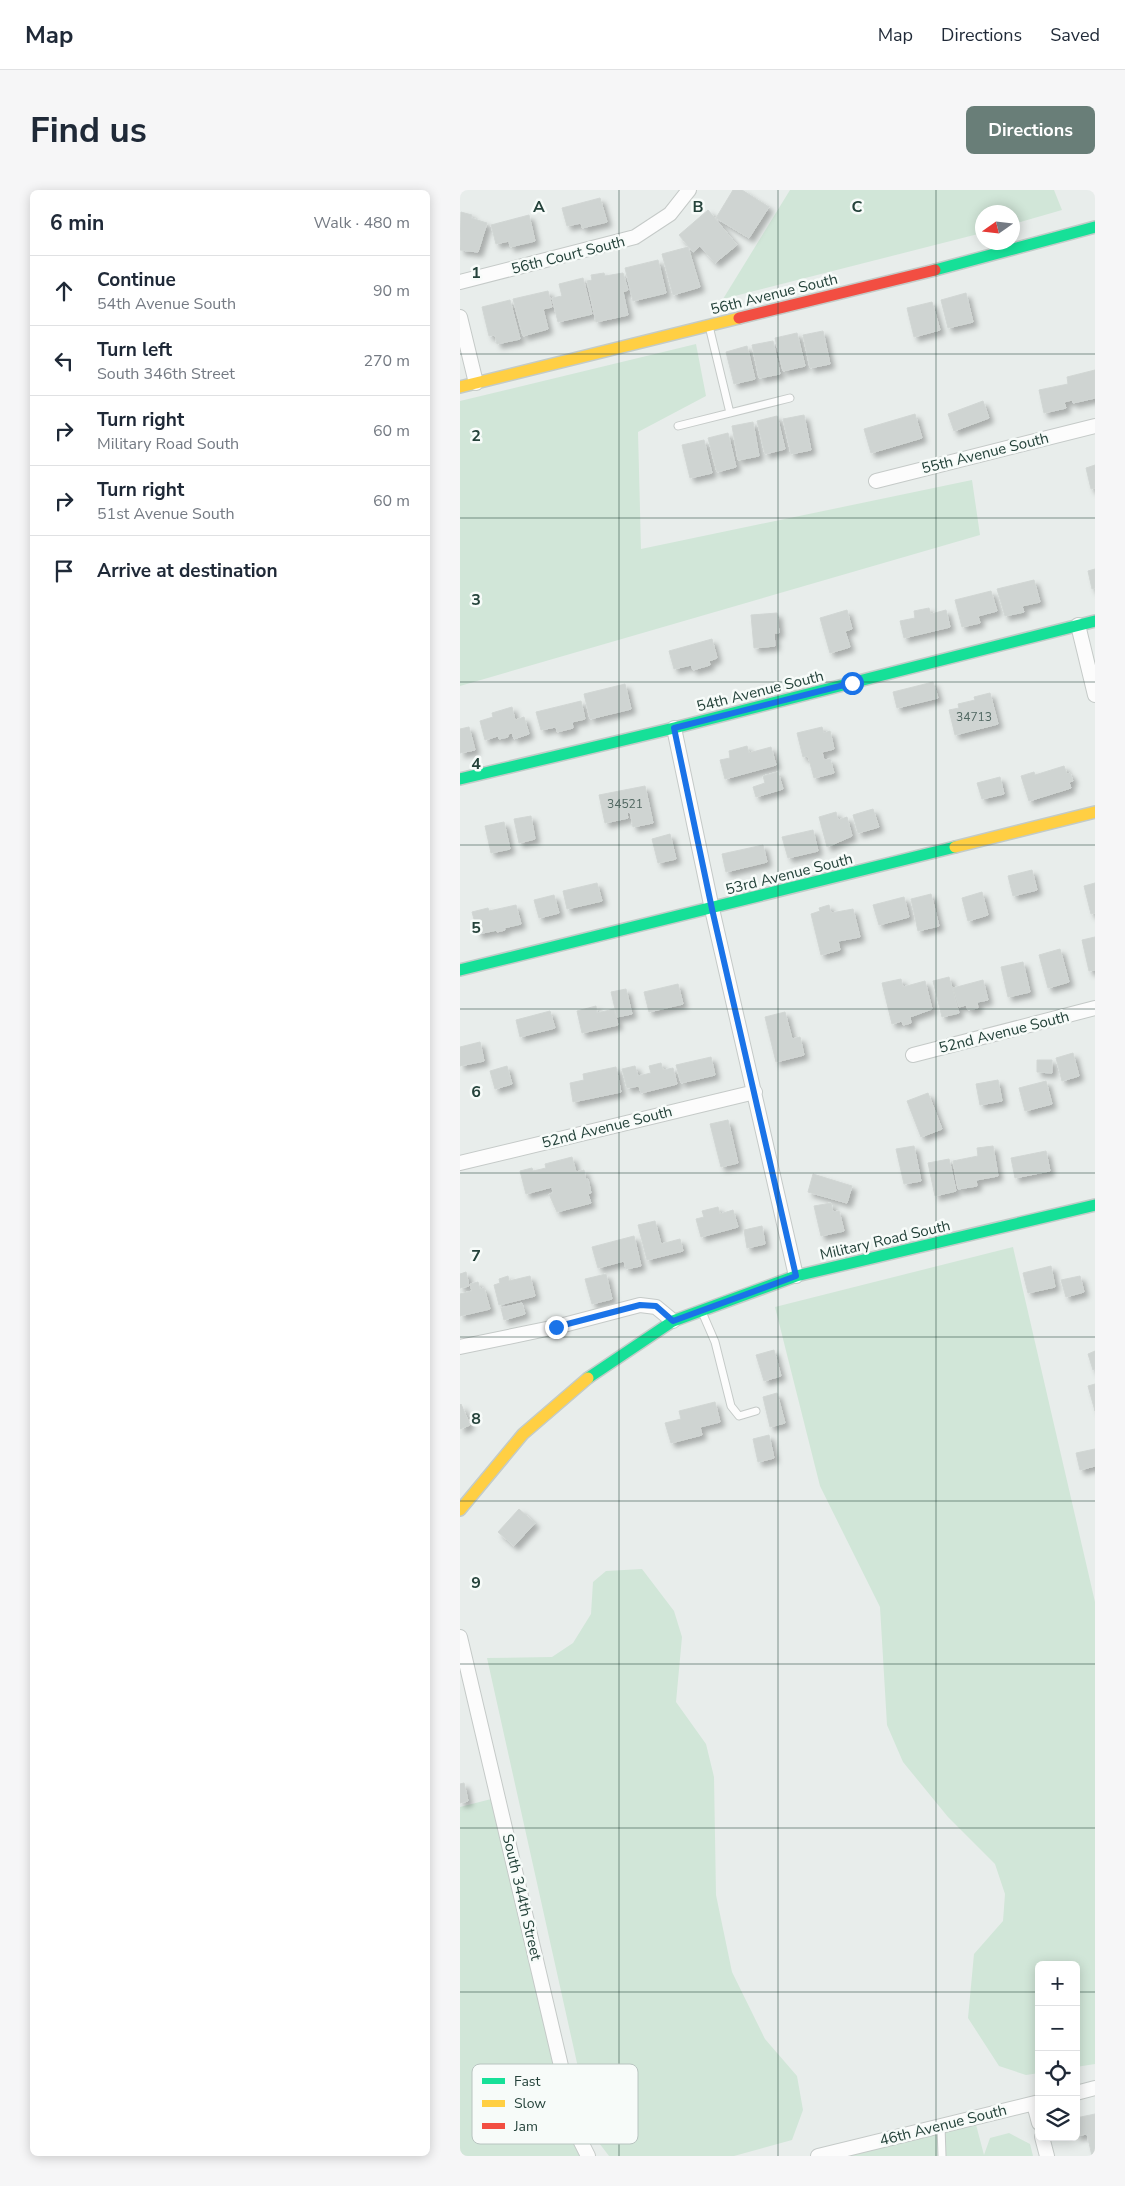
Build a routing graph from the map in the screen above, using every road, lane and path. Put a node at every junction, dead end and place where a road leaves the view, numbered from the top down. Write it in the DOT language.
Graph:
graph roads {
  1 [pos="689,190"];
  2 [pos="1095,227"];
  3 [pos="460,282"];
  4 [pos="460,316"];
  5 [pos="709,325"];
  6 [pos="476,383"];
  7 [pos="460,386"];
  8 [pos="790,398"];
  9 [pos="730,413"];
  10 [pos="678,426"];
  11 [pos="1095,426"];
  12 [pos="876,481"];
  13 [pos="1095,621"];
  14 [pos="1078,625"];
  15 [pos="1095,695"];
  16 [pos="674,728"];
  17 [pos="460,779"];
  18 [pos="1095,812"];
  19 [pos="712,909"];
  20 [pos="460,970"];
  21 [pos="1095,1008"];
  22 [pos="913,1055"];
  23 [pos="755,1092"];
  24 [pos="460,1163"];
  25 [pos="1095,1205"];
  26 [pos="796,1276"];
  27 [pos="701,1310"];
  28 [pos="673,1321"];
  29 [pos="460,1347"];
  30 [pos="756,1411"];
  31 [pos="460,1510"];
  32 [pos="460,1637"];
  33 [pos="561,2064"];
  34 [pos="1095,2088"];
  35 [pos="1080,2092"];
  36 [pos="1035,2103"];
  37 [pos="941,2126"];
  38 [pos="1043,2141"];
  39 [pos="582,2144"];
  40 [pos="588,2156"];
  41 [pos="818,2156"];
  42 [pos="942,2156"];
  43 [pos="1047,2156"];
  1 -- 3 [label="street, 56th Court South"];
  2 -- 5 [label="street, 56th Avenue South"];
  4 -- 6 [label="street"];
  5 -- 6 [label="street, 56th Avenue South"];
  5 -- 9 [label="lane"];
  6 -- 7 [label="street, 56th Avenue South"];
  8 -- 9 [label="lane"];
  9 -- 10 [label="lane"];
  11 -- 12 [label="street, 55th Avenue South"];
  13 -- 14 [label="street, 54th Avenue South"];
  14 -- 15 [label="street"];
  14 -- 16 [label="street, 54th Avenue South"];
  16 -- 17 [label="street, 54th Avenue South"];
  16 -- 19 [label="street"];
  18 -- 19 [label="street, 53rd Avenue South"];
  19 -- 20 [label="street, 53rd Avenue South"];
  19 -- 23 [label="street"];
  21 -- 22 [label="street, 52nd Avenue South"];
  23 -- 24 [label="street, 52nd Avenue South"];
  23 -- 26 [label="street"];
  25 -- 26 [label="street, Military Road South"];
  26 -- 27 [label="street, Military Road South"];
  27 -- 28 [label="street, Military Road South"];
  27 -- 30 [label="lane"];
  28 -- 29 [label="street"];
  28 -- 31 [label="street, Military Road South"];
  32 -- 33 [label="street, South 344th Street"];
  34 -- 35 [label="street"];
  36 -- 37 [label="street, 46th Avenue South"];
  37 -- 41 [label="street, 46th Avenue South"];
  37 -- 42 [label="lane"];
  38 -- 43 [label="street"];
  39 -- 40 [label="street, South 344th Street"];
}
